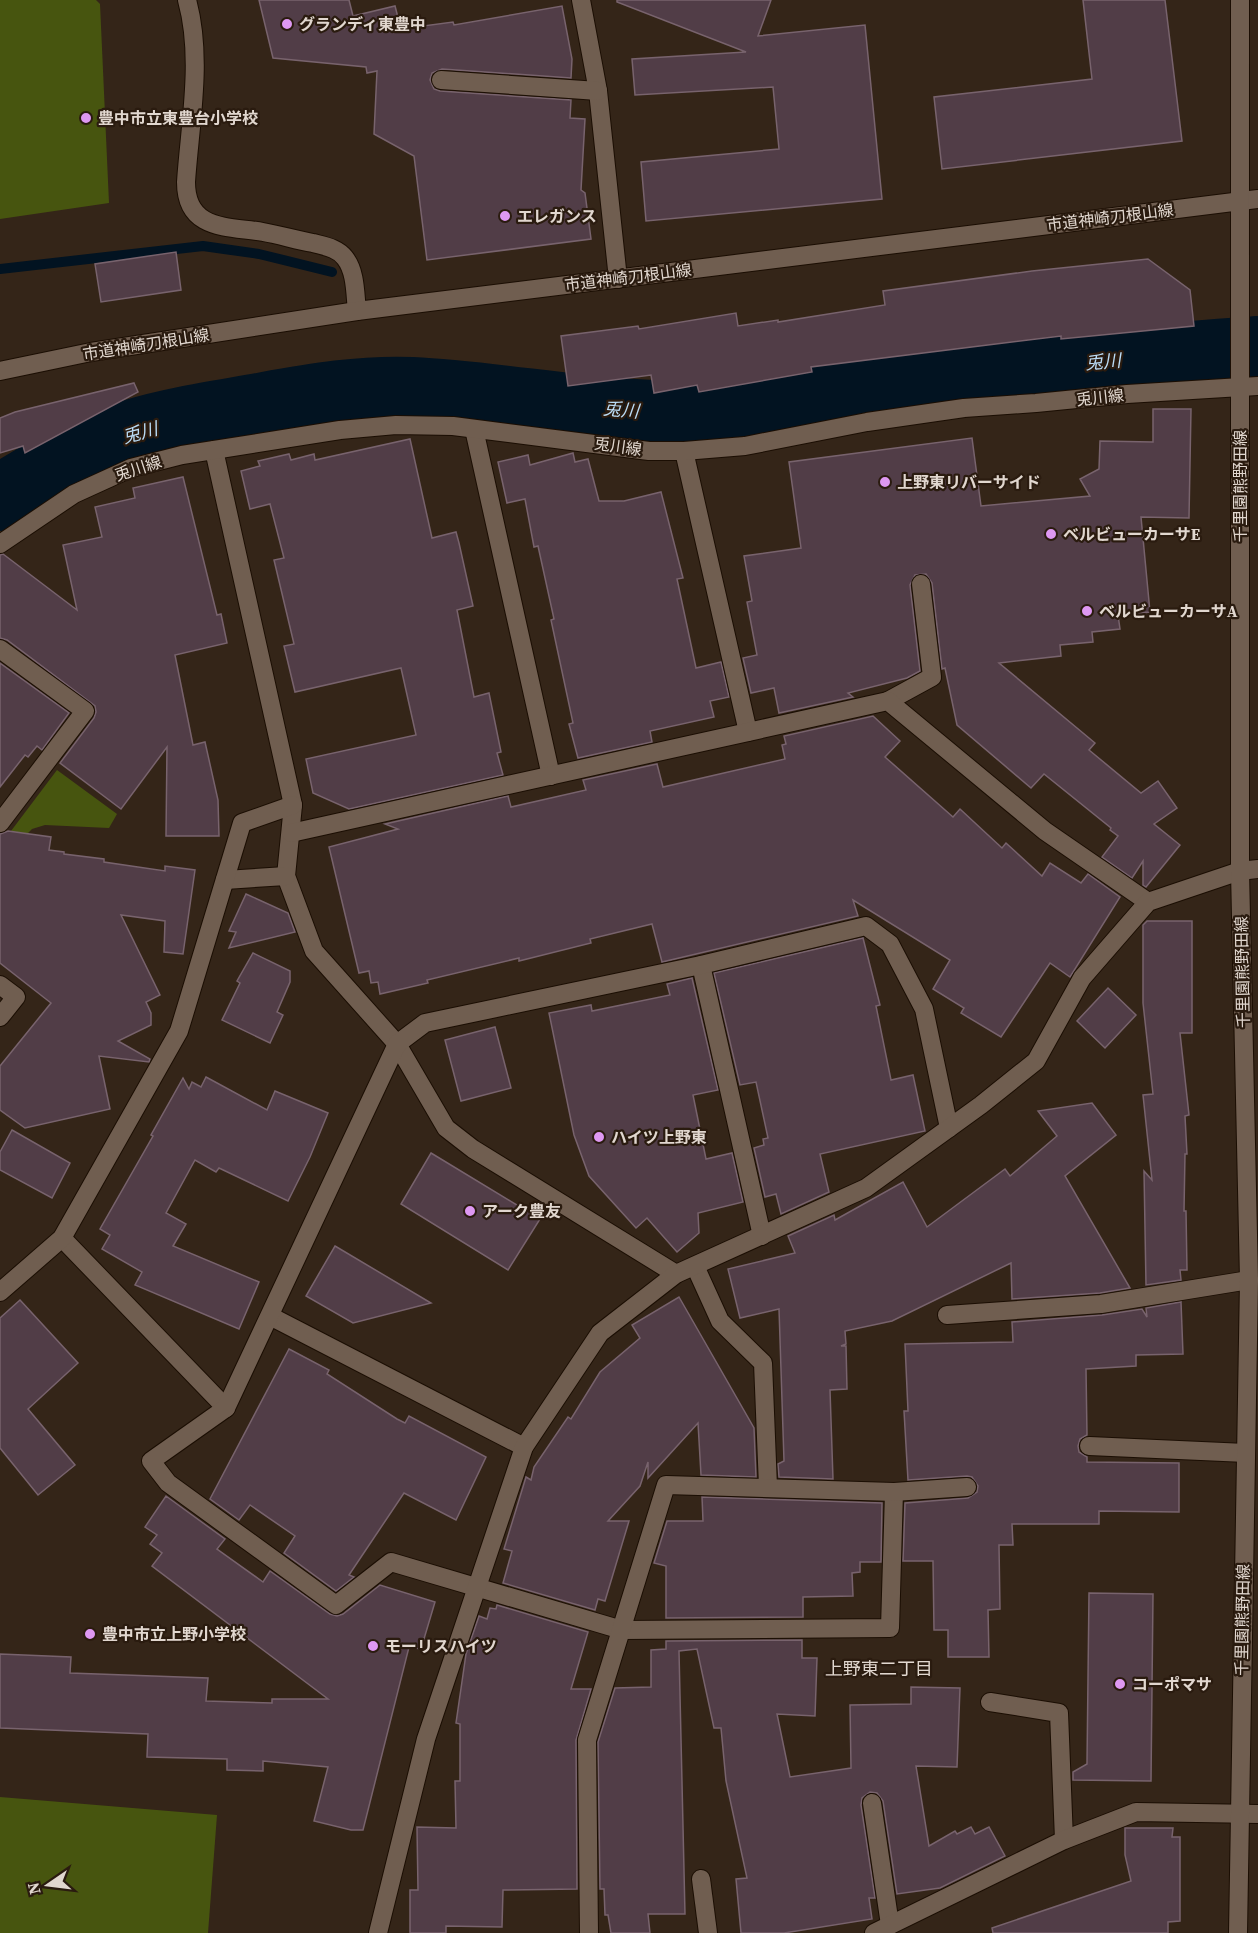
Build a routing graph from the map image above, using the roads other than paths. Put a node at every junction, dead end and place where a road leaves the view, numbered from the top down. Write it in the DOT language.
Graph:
graph roads {
  1 [pos="187,0"];
  2 [pos="581,0"];
  3 [pos="1240,0"];
  4 [pos="441,80"];
  5 [pos="598,91"];
  6 [pos="1249,200"];
  7 [pos="618,279"];
  8 [pos="357,311"];
  9 [pos="0,371"];
  10 [pos="1246,382"];
  11 [pos="474,429"];
  12 [pos="214,450"];
  13 [pos="684,451"];
  14 [pos="0,544"];
  15 [pos="921,584"];
  16 [pos="0,649"];
  17 [pos="888,701"];
  18 [pos="748,732"];
  19 [pos="551,776"];
  20 [pos="293,805"];
  21 [pos="0,822"];
  22 [pos="291,833"];
  23 [pos="1258,869"];
  24 [pos="1240,871"];
  25 [pos="286,876"];
  26 [pos="225,880"];
  27 [pos="1148,902"];
  28 [pos="701,964"];
  29 [pos="0,985"];
  30 [pos="0,1017"];
  31 [pos="397,1044"];
  32 [pos="949,1128"];
  33 [pos="1252,1172"];
  34 [pos="762,1236"];
  35 [pos="62,1238"];
  36 [pos="695,1266"];
  37 [pos="676,1274"];
  38 [pos="1249,1280"];
  39 [pos="0,1292"];
  40 [pos="947,1315"];
  41 [pos="270,1316"];
  42 [pos="226,1408"];
  43 [pos="1089,1446"];
  44 [pos="524,1447"];
  45 [pos="1246,1453"];
  46 [pos="768,1487"];
  47 [pos="967,1487"];
  48 [pos="894,1492"];
  49 [pos="476,1586"];
  50 [pos="622,1630"];
  51 [pos="990,1702"];
  52 [pos="872,1803"];
  53 [pos="1239,1813"];
  54 [pos="1258,1814"];
  55 [pos="1065,1840"];
  56 [pos="701,1879"];
  57 [pos="882,1929"];
  58 [pos="378,1933"];
  59 [pos="589,1933"];
  60 [pos="708,1933"];
  61 [pos="1238,1933"];
  1 -- 8 [label="street"];
  2 -- 5 [label="street"];
  3 -- 6 [label="street"];
  4 -- 5 [label="street"];
  5 -- 7 [label="street"];
  6 -- 7 [label="street, 市道神崎刀根山線"];
  6 -- 10 [label="street, 千里園熊野田線"];
  7 -- 8 [label="street, 市道神崎刀根山線"];
  8 -- 9 [label="street, 市道神崎刀根山線"];
  10 -- 13 [label="street, 兎川線"];
  10 -- 24 [label="street, 千里園熊野田線"];
  11 -- 12 [label="street, 兎川線"];
  11 -- 13 [label="street, 兎川線"];
  11 -- 19 [label="street"];
  12 -- 14 [label="street, 兎川線"];
  12 -- 20 [label="street"];
  13 -- 18 [label="street"];
  15 -- 17 [label="street"];
  16 -- 21 [label="street"];
  17 -- 18 [label="street"];
  17 -- 27 [label="street"];
  18 -- 19 [label="street"];
  19 -- 22 [label="street"];
  20 -- 22 [label="street"];
  20 -- 26 [label="street"];
  22 -- 25 [label="street"];
  23 -- 24 [label="street"];
  24 -- 27 [label="street"];
  24 -- 33 [label="street, 千里園熊野田線"];
  25 -- 26 [label="street"];
  25 -- 31 [label="street"];
  26 -- 35 [label="street"];
  27 -- 32 [label="street"];
  28 -- 31 [label="street"];
  28 -- 32 [label="street"];
  28 -- 34 [label="street"];
  29 -- 30 [label="street"];
  31 -- 37 [label="street"];
  31 -- 41 [label="street"];
  32 -- 34 [label="street"];
  33 -- 38 [label="street, 千里園熊野田線"];
  34 -- 36 [label="street"];
  35 -- 39 [label="street"];
  35 -- 42 [label="street"];
  36 -- 37 [label="street"];
  36 -- 46 [label="street"];
  37 -- 44 [label="street"];
  38 -- 40 [label="street"];
  38 -- 45 [label="street, 千里園熊野田線"];
  41 -- 42 [label="street"];
  41 -- 44 [label="street"];
  42 -- 49 [label="street"];
  43 -- 45 [label="street"];
  44 -- 49 [label="street"];
  45 -- 53 [label="street, 千里園熊野田線"];
  46 -- 48 [label="street"];
  46 -- 50 [label="street"];
  47 -- 48 [label="street"];
  48 -- 50 [label="street"];
  49 -- 50 [label="street"];
  49 -- 58 [label="street"];
  50 -- 59 [label="street"];
  51 -- 55 [label="street"];
  52 -- 57 [label="street"];
  53 -- 54 [label="street"];
  53 -- 55 [label="street"];
  53 -- 61 [label="street, 千里園熊野田線"];
  55 -- 57 [label="street"];
  56 -- 60 [label="street"];
}
